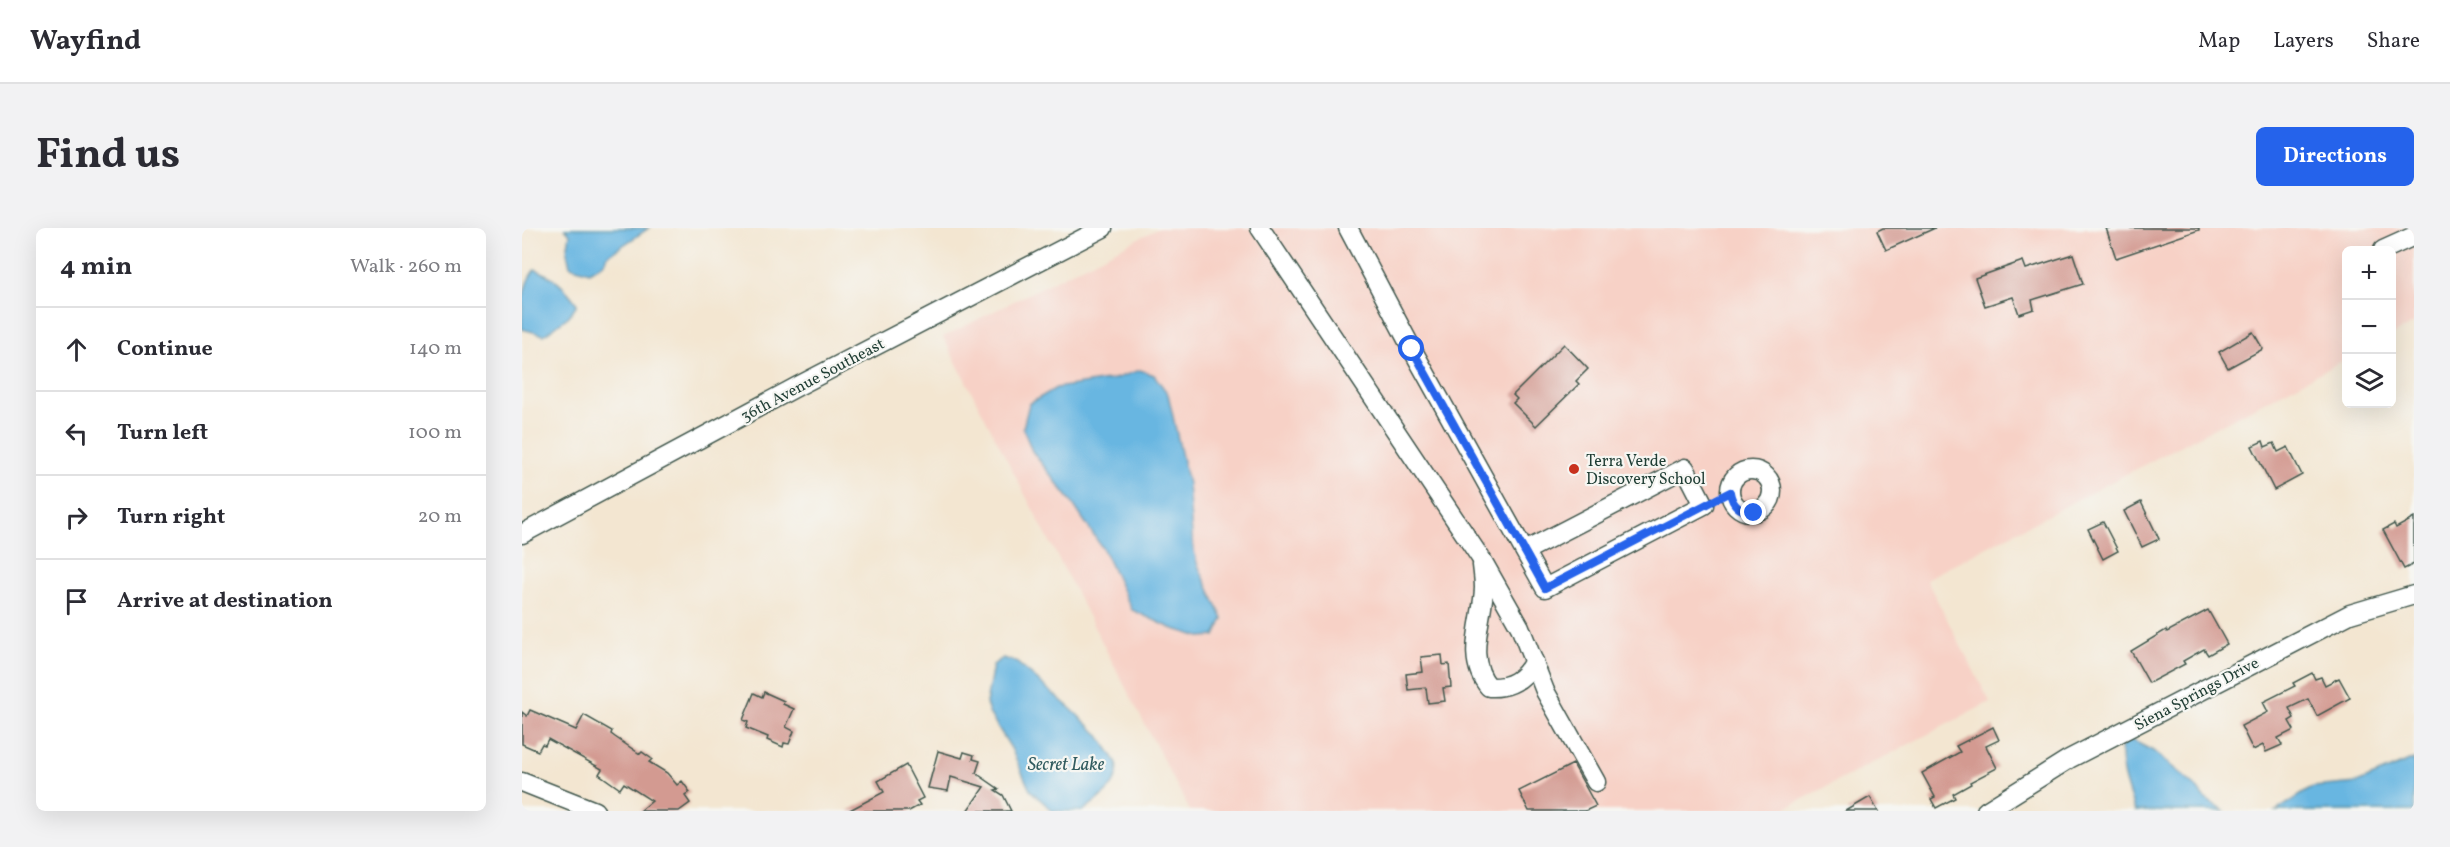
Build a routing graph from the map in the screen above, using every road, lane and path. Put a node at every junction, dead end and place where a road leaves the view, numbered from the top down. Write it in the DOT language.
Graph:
graph roads {
  1 [pos="1103,228"];
  2 [pos="1348,228"];
  3 [pos="1264,230"];
  4 [pos="2414,236"];
  5 [pos="2392,246"];
  6 [pos="1730,492"];
  7 [pos="1704,505"];
  8 [pos="522,534"];
  9 [pos="1525,551"];
  10 [pos="1482,560"];
  11 [pos="2414,595"];
  12 [pos="1534,661"];
  13 [pos="522,782"];
  14 [pos="1596,782"];
  15 [pos="595,811"];
  16 [pos="1986,811"];
  1 -- 8 [label="street, 36th Avenue Southeast"];
  2 -- 9 [label="street"];
  3 -- 10 [label="street"];
  4 -- 5 [label="street"];
  6 -- 7 [label="street"];
  7 -- 9 [label="street"];
  7 -- 9 [label="street"];
  10 -- 12 [label="street"];
  10 -- 12 [label="street"];
  11 -- 16 [label="street, Siena Springs Drive"];
  12 -- 14 [label="street"];
  13 -- 15 [label="street"];
}
